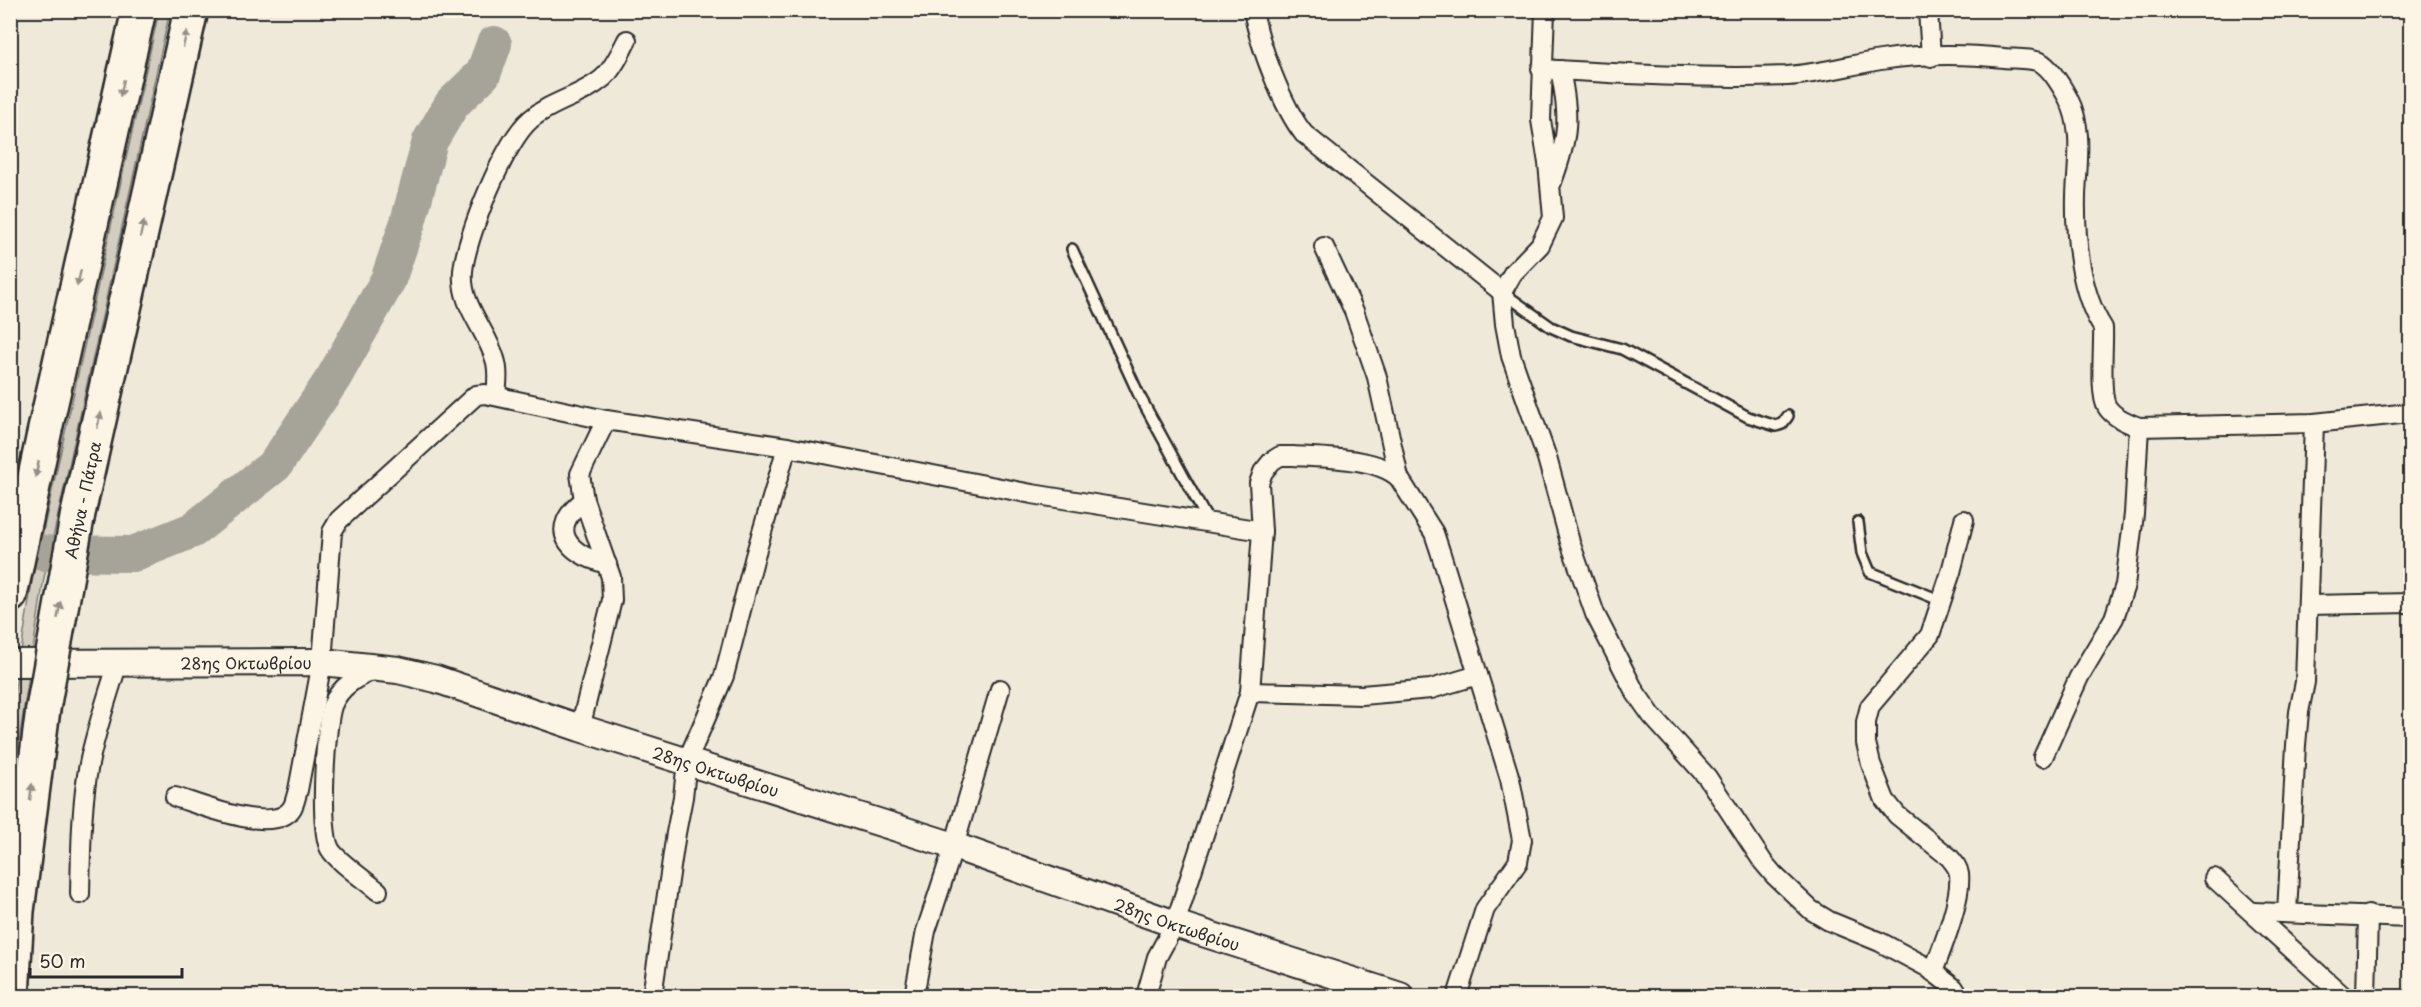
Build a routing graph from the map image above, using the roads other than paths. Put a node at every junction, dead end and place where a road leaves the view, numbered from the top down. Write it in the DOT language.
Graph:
graph roads {
  1 [pos="139,10"];
  2 [pos="191,10"];
  3 [pos="1253,10"];
  4 [pos="1545,10"];
  5 [pos="1928,10"];
  6 [pos="627,40"];
  7 [pos="1931,57"];
  8 [pos="1541,69"];
  9 [pos="1560,70"];
  10 [pos="1550,187"];
  11 [pos="1324,247"];
  12 [pos="1072,249"];
  13 [pos="1502,292"];
  14 [pos="496,396"];
  15 [pos="2410,413"];
  16 [pos="1788,416"];
  17 [pos="606,420"];
  18 [pos="2314,423"];
  19 [pos="2139,427"];
  20 [pos="787,447"];
  21 [pos="1399,478"];
  22 [pos="584,500"];
  23 [pos="1964,520"];
  24 [pos="1208,521"];
  25 [pos="1858,522"];
  26 [pos="1262,531"];
  27 [pos="607,564"];
  28 [pos="10,595"];
  29 [pos="1942,601"];
  30 [pos="2410,603"];
  31 [pos="2309,605"];
  32 [pos="118,662"];
  33 [pos="322,662"];
  34 [pos="10,663"];
  35 [pos="378,668"];
  36 [pos="1478,675"];
  37 [pos="1000,689"];
  38 [pos="1250,692"];
  39 [pos="580,728"];
  40 [pos="2043,757"];
  41 [pos="687,760"];
  42 [pos="175,797"];
  43 [pos="954,846"];
  44 [pos="2214,878"];
  45 [pos="378,891"];
  46 [pos="80,894"];
  47 [pos="2253,912"];
  48 [pos="2288,913"];
  49 [pos="2368,915"];
  50 [pos="2410,918"];
  51 [pos="1175,924"];
  52 [pos="1933,972"];
  53 [pos="12,996"];
  54 [pos="652,996"];
  55 [pos="914,996"];
  56 [pos="1146,996"];
  57 [pos="1400,996"];
  58 [pos="1456,996"];
  59 [pos="1959,996"];
  60 [pos="2343,996"];
  61 [pos="2366,996"];
  1 -- 28 [label="highway, one-way"];
  53 -- 2 [label="highway, Αθήνα - Πάτρα, one-way, bridge"];
  3 -- 13 [label="street"];
  4 -- 8 [label="street"];
  5 -- 7 [label="street"];
  6 -- 14 [label="street"];
  7 -- 9 [label="street"];
  7 -- 19 [label="street"];
  8 -- 9 [label="street"];
  8 -- 10 [label="street"];
  9 -- 10 [label="street"];
  10 -- 13 [label="street"];
  11 -- 21 [label="street"];
  12 -- 24 [label="lane"];
  13 -- 16 [label="lane"];
  13 -- 52 [label="street"];
  14 -- 17 [label="street"];
  14 -- 33 [label="street"];
  15 -- 18 [label="street"];
  17 -- 20 [label="street"];
  17 -- 22 [label="street"];
  18 -- 19 [label="street"];
  18 -- 31 [label="street"];
  19 -- 40 [label="street"];
  20 -- 24 [label="street"];
  20 -- 41 [label="street"];
  21 -- 26 [label="street"];
  21 -- 36 [label="street"];
  22 -- 27 [label="street"];
  22 -- 27 [label="street"];
  23 -- 29 [label="street"];
  24 -- 26 [label="street"];
  25 -- 29 [label="lane"];
  26 -- 38 [label="street"];
  27 -- 39 [label="street"];
  29 -- 52 [label="street"];
  30 -- 31 [label="street"];
  31 -- 48 [label="street"];
  32 -- 33 [label="street, 28ης Οκτωβρίου"];
  32 -- 34 [label="street, 28ης Οκτωβρίου"];
  32 -- 46 [label="street"];
  33 -- 35 [label="street, 28ης Οκτωβρίου"];
  33 -- 42 [label="street"];
  35 -- 39 [label="street, 28ης Οκτωβρίου"];
  35 -- 45 [label="street"];
  36 -- 38 [label="street"];
  36 -- 58 [label="street"];
  37 -- 43 [label="street"];
  38 -- 51 [label="street"];
  39 -- 41 [label="street, 28ης Οκτωβρίου"];
  41 -- 43 [label="street, 28ης Οκτωβρίου"];
  41 -- 54 [label="street"];
  43 -- 51 [label="street, 28ης Οκτωβρίου"];
  43 -- 55 [label="street"];
  44 -- 47 [label="street"];
  47 -- 48 [label="street"];
  47 -- 60 [label="street"];
  48 -- 49 [label="street"];
  49 -- 50 [label="street"];
  49 -- 61 [label="street"];
  51 -- 56 [label="street"];
  51 -- 57 [label="street, 28ης Οκτωβρίου"];
  52 -- 59 [label="street"];
}
